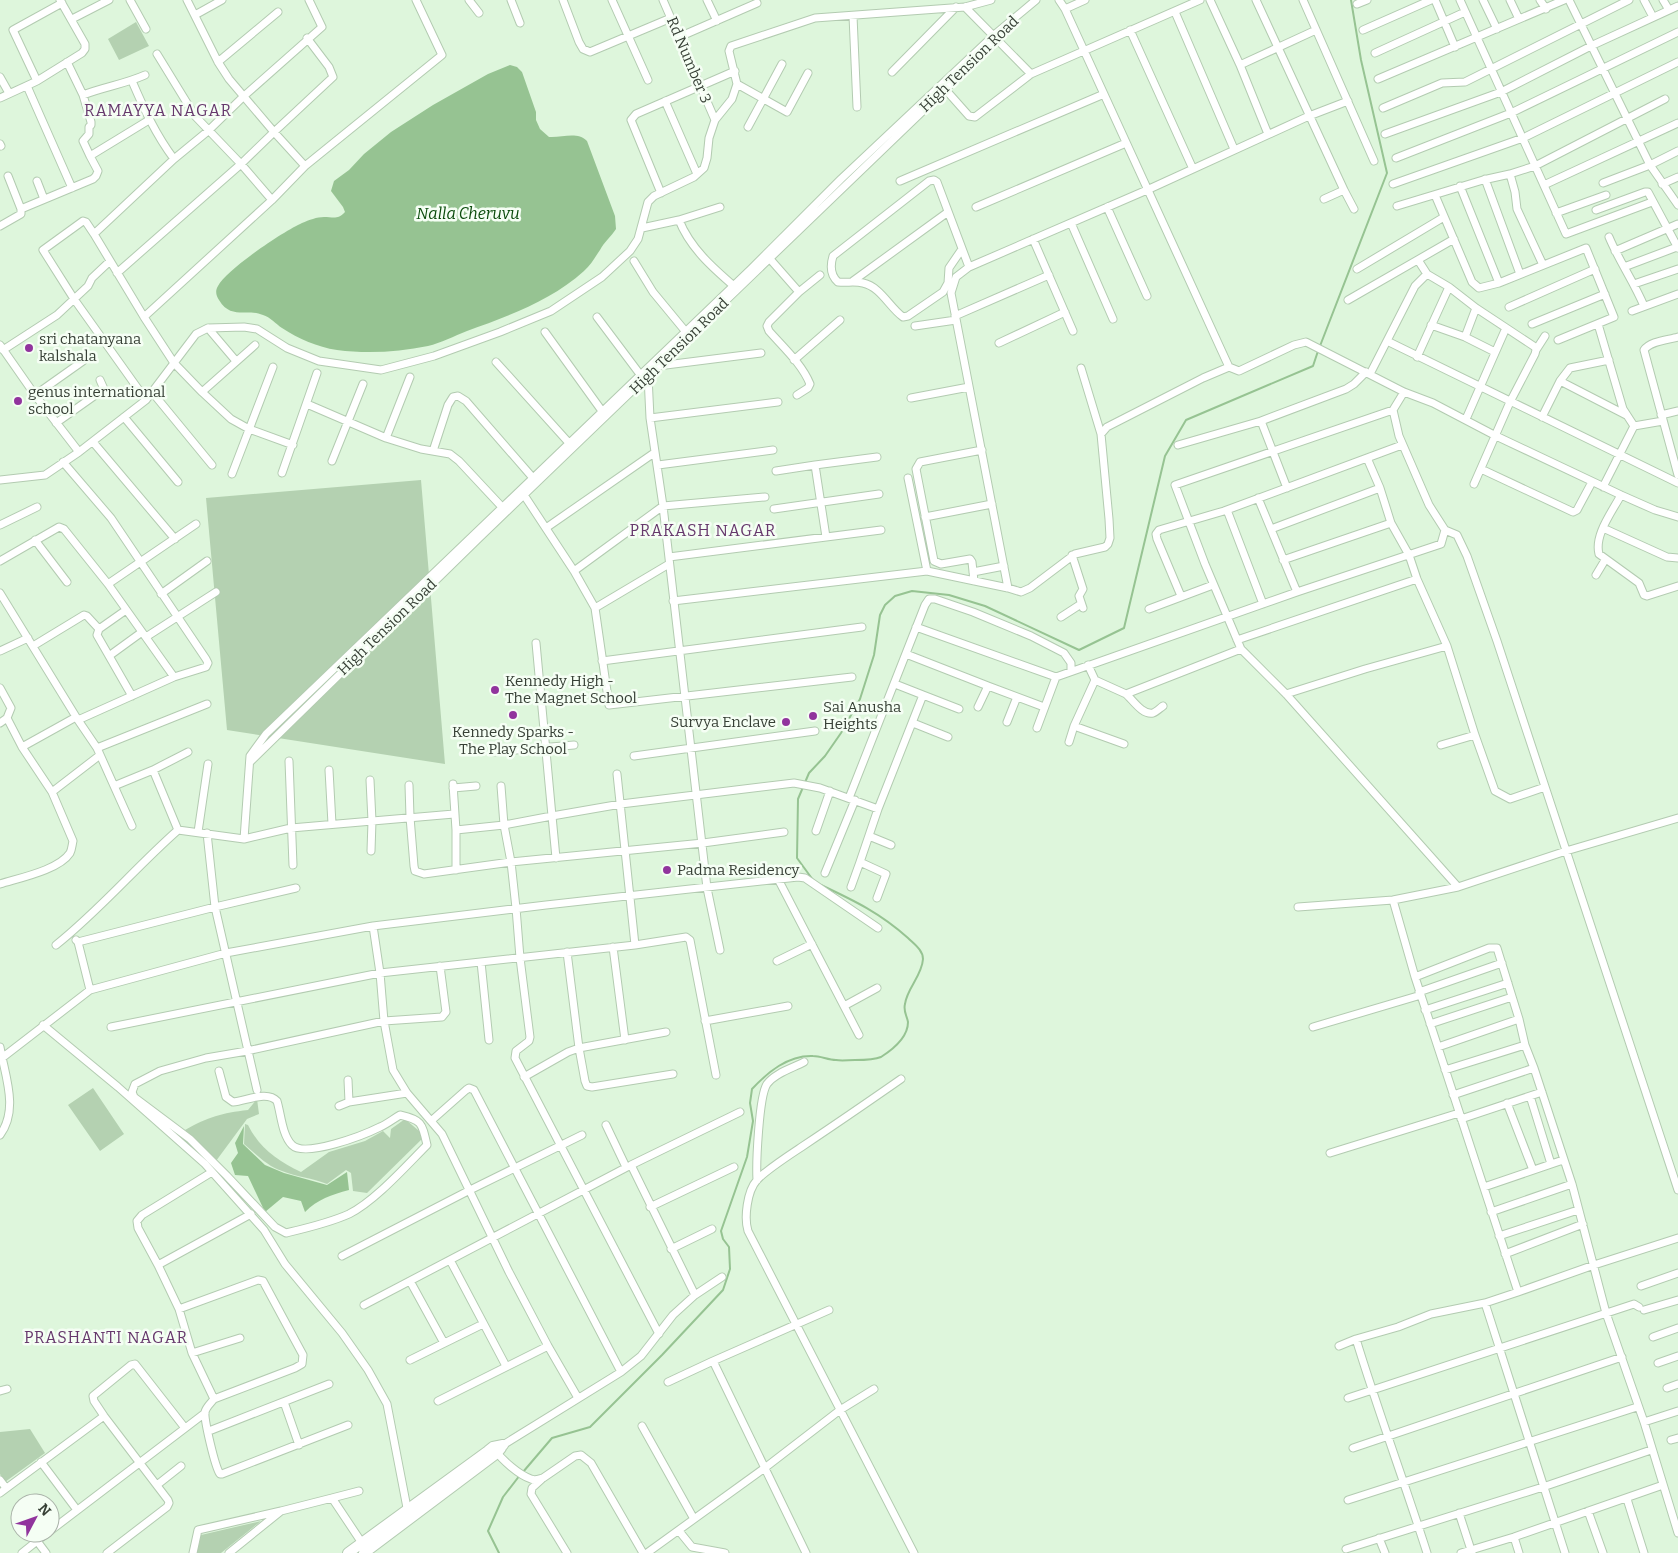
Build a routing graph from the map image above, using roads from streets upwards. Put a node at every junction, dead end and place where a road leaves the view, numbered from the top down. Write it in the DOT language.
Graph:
graph roads {
  1 [pos="109,0"];
  2 [pos="130,0"];
  3 [pos="187,0"];
  4 [pos="222,0"];
  5 [pos="309,0"];
  6 [pos="416,0"];
  7 [pos="468,0"];
  8 [pos="511,0"];
  9 [pos="564,0"];
  10 [pos="612,0"];
  11 [pos="663,0"];
  12 [pos="707,0"];
  13 [pos="946,0"];
  14 [pos="990,0"];
  15 [pos="1036,0"];
  16 [pos="1059,0"];
  17 [pos="1085,0"];
  18 [pos="1200,0"];
  19 [pos="1210,0"];
  20 [pos="1256,0"];
  21 [pos="1303,0"];
  22 [pos="1367,0"];
  23 [pos="1433,0"];
  24 [pos="1460,0"];
  25 [pos="1484,0"];
  26 [pos="1510,0"];
  27 [pos="1540,0"];
  28 [pos="1564,0"];
  29 [pos="1569,0"];
  30 [pos="1630,0"];
  31 [pos="1644,0"];
  32 [pos="1664,0"];
  33 [pos="61,2"];
  34 [pos="757,3"];
  35 [pos="1358,4"];
  36 [pos="1678,6"];
  37 [pos="953,7"];
  38 [pos="965,7"];
  39 [pos="1546,8"];
  40 [pos="1066,10"];
  41 [pos="1669,10"];
  42 [pos="278,12"];
  43 [pos="1175,12"];
  44 [pos="1465,12"];
  45 [pos="479,13"];
  46 [pos="195,15"];
  47 [pos="853,16"];
  48 [pos="1653,17"];
  49 [pos="671,18"];
  50 [pos="72,19"];
  51 [pos="1519,19"];
  52 [pos="717,21"];
  53 [pos="1444,22"];
  54 [pos="520,23"];
  55 [pos="1582,23"];
  56 [pos="146,29"];
  57 [pos="1497,29"];
  58 [pos="1130,30"];
  59 [pos="1316,30"];
  60 [pos="1363,30"];
  61 [pos="1678,32"];
  62 [pos="628,36"];
  63 [pos="679,37"];
  64 [pos="307,38"];
  65 [pos="995,38"];
  66 [pos="1476,38"];
  67 [pos="1593,45"];
  68 [pos="1278,47"];
  69 [pos="1455,47"];
  70 [pos="1084,50"];
  71 [pos="1374,52"];
  72 [pos="157,54"];
  73 [pos="67,62"];
  74 [pos="218,62"];
  75 [pos="1678,62"];
  76 [pos="782,64"];
  77 [pos="1240,65"];
  78 [pos="1491,69"];
  79 [pos="1603,69"];
  80 [pos="735,71"];
  81 [pos="892,72"];
  82 [pos="808,73"];
  83 [pos="1031,74"];
  84 [pos="145,75"];
  85 [pos="0,77"];
  86 [pos="1378,79"];
  87 [pos="648,80"];
  88 [pos="37,81"];
  89 [pos="132,81"];
  90 [pos="737,84"];
  91 [pos="700,85"];
  92 [pos="27,86"];
  93 [pos="944,89"];
  94 [pos="1501,92"];
  95 [pos="9,93"];
  96 [pos="1614,93"];
  97 [pos="1104,94"];
  98 [pos="83,96"];
  99 [pos="244,96"];
  100 [pos="0,98"];
  101 [pos="1665,98"];
  102 [pos="762,99"];
  103 [pos="665,101"];
  104 [pos="1348,101"];
  105 [pos="858,107"];
  106 [pos="1383,108"];
  107 [pos="1511,113"];
  108 [pos="1309,116"];
  109 [pos="1627,117"];
  110 [pos="149,120"];
  111 [pos="715,120"];
  112 [pos="1678,123"];
  113 [pos="748,127"];
  114 [pos="208,131"];
  115 [pos="274,132"];
  116 [pos="1268,134"];
  117 [pos="1385,134"];
  118 [pos="1523,138"];
  119 [pos="1639,141"];
  120 [pos="1126,143"];
  121 [pos="1234,149"];
  122 [pos="1678,151"];
  123 [pos="90,156"];
  124 [pos="1396,158"];
  125 [pos="174,159"];
  126 [pos="1374,162"];
  127 [pos="241,164"];
  128 [pos="1650,165"];
  129 [pos="305,166"];
  130 [pos="1535,166"];
  131 [pos="1193,169"];
  132 [pos="697,174"];
  133 [pos="1510,174"];
  134 [pos="8,176"];
  135 [pos="1678,177"];
  136 [pos="1485,179"];
  137 [pos="37,181"];
  138 [pos="900,181"];
  139 [pos="1603,183"];
  140 [pos="1393,184"];
  141 [pos="1662,184"];
  142 [pos="1544,185"];
  143 [pos="1460,186"];
  144 [pos="72,188"];
  145 [pos="1147,190"];
  146 [pos="1344,190"];
  147 [pos="661,193"];
  148 [pos="1435,195"];
  149 [pos="1606,195"];
  150 [pos="44,199"];
  151 [pos="1324,199"];
  152 [pos="272,200"];
  153 [pos="1677,201"];
  154 [pos="1652,202"];
  155 [pos="1397,206"];
  156 [pos="720,207"];
  157 [pos="976,207"];
  158 [pos="1107,207"];
  159 [pos="21,209"];
  160 [pos="1354,209"];
  161 [pos="1596,210"];
  162 [pos="948,212"];
  163 [pos="1556,213"];
  164 [pos="1444,217"];
  165 [pos="679,220"];
  166 [pos="1071,223"];
  167 [pos="1678,224"];
  168 [pos="0,226"];
  169 [pos="642,228"];
  170 [pos="1666,229"];
  171 [pos="94,234"];
  172 [pos="1609,237"];
  173 [pos="1033,239"];
  174 [pos="1454,239"];
  175 [pos="1678,247"];
  176 [pos="962,249"];
  177 [pos="1615,251"];
  178 [pos="770,259"];
  179 [pos="1418,260"];
  180 [pos="110,261"];
  181 [pos="634,261"];
  182 [pos="1544,265"];
  183 [pos="1624,266"];
  184 [pos="969,267"];
  185 [pos="1357,269"];
  186 [pos="1595,269"];
  187 [pos="1678,269"];
  188 [pos="117,273"];
  189 [pos="1427,274"];
  190 [pos="1520,274"];
  191 [pos="820,275"];
  192 [pos="1049,275"];
  193 [pos="854,282"];
  194 [pos="1499,283"];
  195 [pos="1634,284"];
  196 [pos="736,287"];
  197 [pos="1449,287"];
  198 [pos="799,292"];
  199 [pos="1605,294"];
  200 [pos="1678,294"];
  201 [pos="1147,296"];
  202 [pos="74,299"];
  203 [pos="1348,300"];
  204 [pos="1644,306"];
  205 [pos="1509,307"];
  206 [pos="1476,308"];
  207 [pos="1632,311"];
  208 [pos="1065,312"];
  209 [pos="597,316"];
  210 [pos="144,317"];
  211 [pos="956,318"];
  212 [pos="1113,319"];
  213 [pos="840,320"];
  214 [pos="1532,324"];
  215 [pos="1598,324"];
  216 [pos="1431,325"];
  217 [pos="914,326"];
  218 [pos="208,328"];
  219 [pos="1506,328"];
  220 [pos="1073,331"];
  221 [pos="544,332"];
  222 [pos="686,332"];
  223 [pos="1545,336"];
  224 [pos="1465,337"];
  225 [pos="1678,337"];
  226 [pos="1558,340"];
  227 [pos="1387,341"];
  228 [pos="999,343"];
  229 [pos="255,345"];
  230 [pos="2,347"];
  231 [pos="1536,350"];
  232 [pos="1495,352"];
  233 [pos="761,353"];
  234 [pos="1417,357"];
  235 [pos="794,360"];
  236 [pos="1609,360"];
  237 [pos="83,361"];
  238 [pos="236,361"];
  239 [pos="174,362"];
  240 [pos="496,362"];
  241 [pos="658,366"];
  242 [pos="273,367"];
  243 [pos="1229,367"];
  244 [pos="1081,368"];
  245 [pos="317,373"];
  246 [pos="1368,373"];
  247 [pos="410,377"];
  248 [pos="644,377"];
  249 [pos="100,380"];
  250 [pos="1560,381"];
  251 [pos="363,384"];
  252 [pos="1479,386"];
  253 [pos="970,387"];
  254 [pos="152,392"];
  255 [pos="202,392"];
  256 [pos="1404,392"];
  257 [pos="35,395"];
  258 [pos="797,395"];
  259 [pos="911,398"];
  260 [pos="146,400"];
  261 [pos="778,402"];
  262 [pos="1510,402"];
  263 [pos="307,404"];
  264 [pos="1393,410"];
  265 [pos="1678,410"];
  266 [pos="602,412"];
  267 [pos="1627,415"];
  268 [pos="124,417"];
  269 [pos="1542,417"];
  270 [pos="650,418"];
  271 [pos="1662,418"];
  272 [pos="1466,419"];
  273 [pos="1261,421"];
  274 [pos="347,422"];
  275 [pos="56,423"];
  276 [pos="1634,426"];
  277 [pos="249,428"];
  278 [pos="1101,434"];
  279 [pos="1496,436"];
  280 [pos="386,438"];
  281 [pos="93,442"];
  282 [pos="569,444"];
  283 [pos="293,445"];
  284 [pos="1178,445"];
  285 [pos="1402,445"];
  286 [pos="773,450"];
  287 [pos="982,450"];
  288 [pos="433,451"];
  289 [pos="79,452"];
  290 [pos="1272,452"];
  291 [pos="654,453"];
  292 [pos="1675,453"];
  293 [pos="1620,455"];
  294 [pos="877,456"];
  295 [pos="1367,458"];
  296 [pos="332,461"];
  297 [pos="63,462"];
  298 [pos="212,465"];
  299 [pos="658,465"];
  300 [pos="815,465"];
  301 [pos="1481,469"];
  302 [pos="776,471"];
  303 [pos="282,473"];
  304 [pos="232,474"];
  305 [pos="1678,475"];
  306 [pos="533,478"];
  307 [pos="908,478"];
  308 [pos="0,480"];
  309 [pos="178,482"];
  310 [pos="1592,482"];
  311 [pos="1678,483"];
  312 [pos="1474,484"];
  313 [pos="1603,487"];
  314 [pos="1287,488"];
  315 [pos="1380,488"];
  316 [pos="879,494"];
  317 [pos="524,495"];
  318 [pos="1621,495"];
  319 [pos="765,497"];
  320 [pos="1258,498"];
  321 [pos="821,503"];
  322 [pos="992,504"];
  323 [pos="663,506"];
  324 [pos="37,507"];
  325 [pos="502,507"];
  326 [pos="774,509"];
  327 [pos="1227,510"];
  328 [pos="925,517"];
  329 [pos="1678,518"];
  330 [pos="1188,520"];
  331 [pos="1392,523"];
  332 [pos="196,524"];
  333 [pos="0,525"];
  334 [pos="546,528"];
  335 [pos="1603,528"];
  336 [pos="1271,529"];
  337 [pos="881,530"];
  338 [pos="1445,530"];
  339 [pos="826,537"];
  340 [pos="175,538"];
  341 [pos="35,540"];
  342 [pos="458,553"];
  343 [pos="1072,555"];
  344 [pos="1409,555"];
  345 [pos="1678,558"];
  346 [pos="669,560"];
  347 [pos="1284,560"];
  348 [pos="1605,560"];
  349 [pos="0,561"];
  350 [pos="207,561"];
  351 [pos="140,562"];
  352 [pos="1004,566"];
  353 [pos="574,571"];
  354 [pos="927,571"];
  355 [pos="973,572"];
  356 [pos="1596,575"];
  357 [pos="1417,579"];
  358 [pos="974,581"];
  359 [pos="67,582"];
  360 [pos="108,584"];
  361 [pos="1213,586"];
  362 [pos="1678,586"];
  363 [pos="1008,588"];
  364 [pos="216,592"];
  365 [pos="1296,592"];
  366 [pos="0,593"];
  367 [pos="161,594"];
  368 [pos="1181,596"];
  369 [pos="673,601"];
  370 [pos="1263,604"];
  371 [pos="595,608"];
  372 [pos="1148,608"];
  373 [pos="126,610"];
  374 [pos="176,617"];
  375 [pos="1061,617"];
  376 [pos="1226,617"];
  377 [pos="862,627"];
  378 [pos="916,627"];
  379 [pos="99,629"];
  380 [pos="144,634"];
  381 [pos="28,638"];
  382 [pos="1237,640"];
  383 [pos="536,643"];
  384 [pos="33,646"];
  385 [pos="1447,646"];
  386 [pos="1241,649"];
  387 [pos="0,651"];
  388 [pos="681,652"];
  389 [pos="906,654"];
  390 [pos="108,656"];
  391 [pos="602,661"];
  392 [pos="1088,665"];
  393 [pos="1071,671"];
  394 [pos="1056,676"];
  395 [pos="174,677"];
  396 [pos="852,677"];
  397 [pos="1095,680"];
  398 [pos="894,684"];
  399 [pos="988,686"];
  400 [pos="0,688"];
  401 [pos="1126,694"];
  402 [pos="1286,694"];
  403 [pos="923,695"];
  404 [pos="132,696"];
  405 [pos="684,696"];
  406 [pos="1017,697"];
  407 [pos="207,704"];
  408 [pos="1163,706"];
  409 [pos="978,707"];
  410 [pos="1044,707"];
  411 [pos="959,709"];
  412 [pos="8,718"];
  413 [pos="77,718"];
  414 [pos="1007,722"];
  415 [pos="0,723"];
  416 [pos="912,723"];
  417 [pos="1074,726"];
  418 [pos="1037,728"];
  419 [pos="815,730"];
  420 [pos="1475,735"];
  421 [pos="948,737"];
  422 [pos="1068,742"];
  423 [pos="574,744"];
  424 [pos="1124,744"];
  425 [pos="1441,745"];
  426 [pos="22,747"];
  427 [pos="545,748"];
  428 [pos="691,749"];
  429 [pos="99,752"];
  430 [pos="188,752"];
  431 [pos="494,752"];
  432 [pos="634,756"];
  433 [pos="289,761"];
  434 [pos="208,764"];
  435 [pos="153,770"];
  436 [pos="329,770"];
  437 [pos="617,774"];
  438 [pos="370,780"];
  439 [pos="409,785"];
  440 [pos="114,786"];
  441 [pos="476,786"];
  442 [pos="501,786"];
  443 [pos="1545,787"];
  444 [pos="52,792"];
  445 [pos="830,792"];
  446 [pos="697,795"];
  447 [pos="852,799"];
  448 [pos="621,804"];
  449 [pos="878,809"];
  450 [pos="454,814"];
  451 [pos="552,816"];
  452 [pos="410,817"];
  453 [pos="1678,818"];
  454 [pos="372,821"];
  455 [pos="332,824"];
  456 [pos="504,825"];
  457 [pos="132,826"];
  458 [pos="291,828"];
  459 [pos="178,830"];
  460 [pos="456,830"];
  461 [pos="198,832"];
  462 [pos="784,832"];
  463 [pos="816,832"];
  464 [pos="207,834"];
  465 [pos="869,836"];
  466 [pos="244,839"];
  467 [pos="703,843"];
  468 [pos="891,845"];
  469 [pos="371,851"];
  470 [pos="625,851"];
  471 [pos="1566,851"];
  472 [pos="556,858"];
  473 [pos="511,862"];
  474 [pos="860,862"];
  475 [pos="293,865"];
  476 [pos="456,870"];
  477 [pos="825,873"];
  478 [pos="778,879"];
  479 [pos="0,884"];
  480 [pos="851,887"];
  481 [pos="1458,887"];
  482 [pos="296,888"];
  483 [pos="708,888"];
  484 [pos="629,895"];
  485 [pos="877,898"];
  486 [pos="1393,900"];
  487 [pos="215,907"];
  488 [pos="1298,907"];
  489 [pos="516,908"];
  490 [pos="373,926"];
  491 [pos="878,928"];
  492 [pos="72,934"];
  493 [pos="78,942"];
  494 [pos="812,944"];
  495 [pos="635,945"];
  496 [pos="56,946"];
  497 [pos="613,948"];
  498 [pos="720,950"];
  499 [pos="567,952"];
  500 [pos="226,953"];
  501 [pos="520,958"];
  502 [pos="777,961"];
  503 [pos="480,962"];
  504 [pos="1502,963"];
  505 [pos="440,966"];
  506 [pos="380,973"];
  507 [pos="1415,977"];
  508 [pos="1508,983"];
  509 [pos="877,988"];
  510 [pos="90,990"];
  511 [pos="1420,994"];
  512 [pos="1512,997"];
  513 [pos="236,1001"];
  514 [pos="788,1006"];
  515 [pos="844,1006"];
  516 [pos="1426,1010"];
  517 [pos="1519,1019"];
  518 [pos="705,1020"];
  519 [pos="384,1021"];
  520 [pos="1430,1024"];
  521 [pos="43,1025"];
  522 [pos="1313,1026"];
  523 [pos="111,1027"];
  524 [pos="666,1032"];
  525 [pos="859,1035"];
  526 [pos="489,1040"];
  527 [pos="624,1040"];
  528 [pos="1524,1045"];
  529 [pos="0,1047"];
  530 [pos="1438,1047"];
  531 [pos="578,1048"];
  532 [pos="247,1051"];
  533 [pos="2,1058"];
  534 [pos="804,1062"];
  535 [pos="1534,1068"];
  536 [pos="219,1070"];
  537 [pos="1445,1070"];
  538 [pos="673,1074"];
  539 [pos="716,1075"];
  540 [pos="524,1077"];
  541 [pos="901,1079"];
  542 [pos="348,1080"];
  543 [pos="257,1090"];
  544 [pos="1542,1092"];
  545 [pos="407,1093"];
  546 [pos="1454,1095"];
  547 [pos="1530,1096"];
  548 [pos="349,1102"];
  549 [pos="1507,1103"];
  550 [pos="339,1106"];
  551 [pos="740,1112"];
  552 [pos="1460,1116"];
  553 [pos="431,1121"];
  554 [pos="606,1125"];
  555 [pos="0,1135"];
  556 [pos="582,1135"];
  557 [pos="560,1146"];
  558 [pos="1330,1153"];
  559 [pos="1562,1160"];
  560 [pos="1551,1164"];
  561 [pos="629,1166"];
  562 [pos="734,1167"];
  563 [pos="515,1169"];
  564 [pos="1534,1170"];
  565 [pos="212,1172"];
  566 [pos="757,1180"];
  567 [pos="1572,1184"];
  568 [pos="1484,1187"];
  569 [pos="470,1190"];
  570 [pos="583,1190"];
  571 [pos="1678,1190"];
  572 [pos="650,1207"];
  573 [pos="1578,1210"];
  574 [pos="1492,1212"];
  575 [pos="538,1213"];
  576 [pos="250,1214"];
  577 [pos="1583,1224"];
  578 [pos="712,1229"];
  579 [pos="1499,1236"];
  580 [pos="493,1237"];
  581 [pos="1678,1238"];
  582 [pos="671,1249"];
  583 [pos="1505,1254"];
  584 [pos="342,1256"];
  585 [pos="450,1260"];
  586 [pos="1594,1265"];
  587 [pos="158,1266"];
  588 [pos="1678,1273"];
  589 [pos="722,1277"];
  590 [pos="410,1281"];
  591 [pos="1641,1286"];
  592 [pos="1518,1292"];
  593 [pos="695,1295"];
  594 [pos="1678,1300"];
  595 [pos="1484,1303"];
  596 [pos="364,1305"];
  597 [pos="179,1309"];
  598 [pos="829,1310"];
  599 [pos="1606,1312"];
  600 [pos="483,1324"];
  601 [pos="796,1326"];
  602 [pos="1678,1328"];
  603 [pos="659,1334"];
  604 [pos="1652,1336"];
  605 [pos="240,1338"];
  606 [pos="1356,1339"];
  607 [pos="444,1343"];
  608 [pos="548,1346"];
  609 [pos="1339,1346"];
  610 [pos="1499,1348"];
  611 [pos="192,1353"];
  612 [pos="1678,1356"];
  613 [pos="1622,1357"];
  614 [pos="410,1360"];
  615 [pos="713,1361"];
  616 [pos="1658,1362"];
  617 [pos="506,1366"];
  618 [pos="621,1372"];
  619 [pos="668,1382"];
  620 [pos="329,1384"];
  621 [pos="1678,1384"];
  622 [pos="1667,1388"];
  623 [pos="874,1389"];
  624 [pos="1372,1390"];
  625 [pos="1514,1394"];
  626 [pos="578,1398"];
  627 [pos="1348,1398"];
  628 [pos="214,1399"];
  629 [pos="284,1402"];
  630 [pos="438,1402"];
  631 [pos="1637,1407"];
  632 [pos="840,1410"];
  633 [pos="1678,1411"];
  634 [pos="205,1413"];
  635 [pos="104,1416"];
  636 [pos="1644,1422"];
  637 [pos="348,1425"];
  638 [pos="642,1426"];
  639 [pos="185,1428"];
  640 [pos="209,1431"];
  641 [pos="1388,1436"];
  642 [pos="1529,1442"];
  643 [pos="299,1445"];
  644 [pos="498,1448"];
  645 [pos="1353,1448"];
  646 [pos="1651,1450"];
  647 [pos="41,1462"];
  648 [pos="139,1462"];
  649 [pos="181,1466"];
  650 [pos="766,1468"];
  651 [pos="543,1478"];
  652 [pos="0,1480"];
  653 [pos="1404,1482"];
  654 [pos="1663,1484"];
  655 [pos="157,1485"];
  656 [pos="1544,1487"];
  657 [pos="3,1490"];
  658 [pos="359,1490"];
  659 [pos="332,1498"];
  660 [pos="1627,1499"];
  661 [pos="1348,1500"];
  662 [pos="77,1510"];
  663 [pos="281,1511"];
  664 [pos="1588,1511"];
  665 [pos="1459,1513"];
  666 [pos="408,1514"];
  667 [pos="694,1519"];
  668 [pos="1555,1522"];
  669 [pos="1676,1522"];
  670 [pos="60,1523"];
  671 [pos="1419,1526"];
  672 [pos="679,1531"];
  673 [pos="1678,1533"];
  674 [pos="1514,1537"];
  675 [pos="1379,1538"];
  676 [pos="34,1543"];
  677 [pos="1346,1549"];
  678 [pos="365,1550"];
  679 [pos="1471,1552"];
  680 [pos="22,1553"];
  681 [pos="107,1553"];
  682 [pos="193,1553"];
  683 [pos="229,1553"];
  684 [pos="348,1553"];
  685 [pos="567,1553"];
  686 [pos="643,1553"];
  687 [pos="647,1553"];
  688 [pos="725,1553"];
  689 [pos="806,1553"];
  690 [pos="914,1553"];
  691 [pos="1385,1553"];
  692 [pos="1427,1553"];
  693 [pos="1461,1553"];
  694 [pos="1519,1553"];
  695 [pos="1565,1553"];
  696 [pos="1603,1553"];
  697 [pos="1644,1553"];
  1 -- 50 [label="street"];
  2 -- 56 [label="street"];
  3 -- 46 [label="street"];
  4 -- 46 [label="street"];
  5 -- 64 [label="street"];
  6 -- 129 [label="street"];
  7 -- 45 [label="street"];
  8 -- 54 [label="street"];
  9 -- 62 [label="street"];
  10 -- 62 [label="street"];
  11 -- 49 [label="street, Rd Number 3"];
  12 -- 52 [label="street"];
  13 -- 37 [label="street"];
  14 -- 38 [label="street"];
  15 -- 65 [label="street, High Tension Road"];
  16 -- 40 [label="street"];
  17 -- 40 [label="street"];
  18 -- 43 [label="street"];
  19 -- 77 [label="street"];
  20 -- 68 [label="street"];
  21 -- 59 [label="street"];
  22 -- 35 [label="street"];
  23 -- 53 [label="street"];
  23 -- 60 [label="street"];
  24 -- 44 [label="street"];
  25 -- 57 [label="street"];
  26 -- 51 [label="street"];
  27 -- 39 [label="street"];
  28 -- 39 [label="street"];
  29 -- 55 [label="street"];
  30 -- 55 [label="street"];
  31 -- 48 [label="street"];
  32 -- 41 [label="street"];
  33 -- 50 [label="street"];
  33 -- 88 [label="street"];
  34 -- 52 [label="street"];
  36 -- 41 [label="street"];
  37 -- 38 [label="street"];
  37 -- 47 [label="street"];
  37 -- 81 [label="street"];
  38 -- 65 [label="street"];
  39 -- 51 [label="street"];
  40 -- 70 [label="street"];
  41 -- 48 [label="street"];
  42 -- 74 [label="street"];
  43 -- 58 [label="street"];
  43 -- 121 [label="street"];
  44 -- 53 [label="street"];
  44 -- 66 [label="street"];
  46 -- 74 [label="street"];
  47 -- 80 [label="street"];
  47 -- 105 [label="street"];
  48 -- 67 [label="street"];
  49 -- 62 [label="street"];
  49 -- 63 [label="street, Rd Number 3"];
  50 -- 73 [label="street"];
  51 -- 57 [label="street"];
  52 -- 63 [label="street"];
  53 -- 69 [label="street"];
  53 -- 71 [label="street"];
  55 -- 67 [label="street"];
  55 -- 78 [label="street"];
  57 -- 66 [label="street"];
  58 -- 70 [label="street"];
  58 -- 131 [label="street"];
  59 -- 68 [label="street"];
  59 -- 104 [label="street"];
  61 -- 79 [label="street"];
  62 -- 87 [label="street"];
  63 -- 91 [label="street, Rd Number 3"];
  64 -- 99 [label="street"];
  64 -- 115 [label="street"];
  65 -- 83 [label="street"];
  65 -- 93 [label="street, High Tension Road"];
  65 -- 196 [label="street, High Tension Road"];
  66 -- 69 [label="street"];
  66 -- 78 [label="street"];
  67 -- 79 [label="street"];
  67 -- 94 [label="street"];
  68 -- 77 [label="street"];
  68 -- 108 [label="street"];
  69 -- 86 [label="street"];
  70 -- 83 [label="street"];
  70 -- 97 [label="street"];
  72 -- 114 [label="street"];
  73 -- 88 [label="street"];
  73 -- 98 [label="street"];
  74 -- 99 [label="street"];
  75 -- 96 [label="street"];
  76 -- 102 [label="street"];
  77 -- 116 [label="street"];
  78 -- 94 [label="street"];
  78 -- 106 [label="street"];
  79 -- 96 [label="street"];
  79 -- 107 [label="street"];
  80 -- 90 [label="street"];
  80 -- 91 [label="street"];
  82 -- 102 [label="street"];
  83 -- 93 [label="street"];
  84 -- 89 [label="street"];
  85 -- 95 [label="street"];
  88 -- 92 [label="street"];
  89 -- 98 [label="street"];
  89 -- 110 [label="street"];
  90 -- 102 [label="street"];
  90 -- 111 [label="street"];
  91 -- 103 [label="street"];
  91 -- 111 [label="street, Rd Number 3"];
  92 -- 95 [label="street"];
  92 -- 144 [label="street"];
  93 -- 178 [label="street, High Tension Road"];
  94 -- 107 [label="street"];
  94 -- 117 [label="street"];
  95 -- 100 [label="street"];
  96 -- 109 [label="street"];
  96 -- 118 [label="street"];
  97 -- 120 [label="street"];
  97 -- 138 [label="street"];
  98 -- 123 [label="street"];
  99 -- 114 [label="street"];
  99 -- 115 [label="street"];
  101 -- 109 [label="street"];
  102 -- 113 [label="street"];
  103 -- 132 [label="street"];
  103 -- 147 [label="street"];
  104 -- 108 [label="street"];
  104 -- 126 [label="street"];
  107 -- 118 [label="street"];
  107 -- 124 [label="street"];
  108 -- 116 [label="street"];
  108 -- 146 [label="street"];
  109 -- 119 [label="street"];
  109 -- 130 [label="street"];
  110 -- 123 [label="street"];
  110 -- 125 [label="street"];
  111 -- 132 [label="street"];
  112 -- 119 [label="street"];
  114 -- 125 [label="street"];
  114 -- 127 [label="street"];
  115 -- 127 [label="street"];
  115 -- 129 [label="street"];
  116 -- 121 [label="street"];
  118 -- 130 [label="street"];
  118 -- 140 [label="street"];
  119 -- 128 [label="street"];
  119 -- 142 [label="street"];
  120 -- 145 [label="street"];
  120 -- 157 [label="street"];
  121 -- 131 [label="street"];
  122 -- 128 [label="street"];
  123 -- 144 [label="street"];
  125 -- 171 [label="street"];
  127 -- 152 [label="street"];
  127 -- 188 [label="street"];
  128 -- 139 [label="street"];
  128 -- 141 [label="street"];
  129 -- 152 [label="street"];
  130 -- 133 [label="street"];
  130 -- 142 [label="street"];
  131 -- 145 [label="street"];
  132 -- 147 [label="street"];
  133 -- 136 [label="street"];
  133 -- 182 [label="street"];
  134 -- 159 [label="street"];
  135 -- 141 [label="street"];
  136 -- 143 [label="street"];
  136 -- 190 [label="street"];
  137 -- 150 [label="street"];
  141 -- 153 [label="street"];
  142 -- 163 [label="street"];
  143 -- 148 [label="street"];
  143 -- 194 [label="street"];
  144 -- 150 [label="street"];
  145 -- 158 [label="street"];
  145 -- 243 [label="street"];
  146 -- 151 [label="street"];
  146 -- 160 [label="street"];
  147 -- 169 [label="street"];
  148 -- 155 [label="street"];
  148 -- 164 [label="street"];
  149 -- 163 [label="street"];
  150 -- 159 [label="street"];
  152 -- 210 [label="street"];
  154 -- 161 [label="street"];
  154 -- 163 [label="street"];
  154 -- 170 [label="street"];
  156 -- 165 [label="street"];
  158 -- 166 [label="street"];
  158 -- 201 [label="street"];
  159 -- 168 [label="street"];
  162 -- 176 [label="street"];
  162 -- 193 [label="street"];
  162 -- 193 [label="street"];
  164 -- 174 [label="street"];
  164 -- 185 [label="street"];
  165 -- 169 [label="street"];
  165 -- 196 [label="street"];
  166 -- 173 [label="street"];
  166 -- 212 [label="street"];
  167 -- 170 [label="street"];
  169 -- 218 [label="street"];
  170 -- 175 [label="street"];
  170 -- 177 [label="street"];
  171 -- 180 [label="street"];
  171 -- 202 [label="street"];
  172 -- 177 [label="street"];
  173 -- 184 [label="street"];
  173 -- 192 [label="street"];
  174 -- 179 [label="street"];
  174 -- 194 [label="street"];
  175 -- 183 [label="street"];
  176 -- 184 [label="street"];
  176 -- 193 [label="street"];
  177 -- 183 [label="street"];
  178 -- 196 [label="street, High Tension Road"];
  178 -- 198 [label="street"];
  179 -- 189 [label="street"];
  179 -- 203 [label="street"];
  180 -- 188 [label="street"];
  180 -- 202 [label="street"];
  181 -- 222 [label="street"];
  182 -- 186 [label="street"];
  182 -- 190 [label="street"];
  183 -- 195 [label="street"];
  184 -- 211 [label="street"];
  186 -- 199 [label="street"];
  186 -- 205 [label="street"];
  187 -- 195 [label="street"];
  188 -- 210 [label="street"];
  189 -- 197 [label="street"];
  189 -- 227 [label="street"];
  190 -- 194 [label="street"];
  191 -- 198 [label="street"];
  192 -- 208 [label="street"];
  192 -- 211 [label="street"];
  195 -- 204 [label="street"];
  196 -- 222 [label="street, High Tension Road"];
  196 -- 241 [label="street, High Tension Road"];
  197 -- 206 [label="street"];
  197 -- 216 [label="street"];
  198 -- 235 [label="street"];
  199 -- 214 [label="street"];
  199 -- 215 [label="street"];
  200 -- 204 [label="street"];
  202 -- 230 [label="street"];
  202 -- 260 [label="street"];
  204 -- 207 [label="street"];
  206 -- 219 [label="street"];
  206 -- 224 [label="street"];
  208 -- 220 [label="street"];
  208 -- 228 [label="street"];
  209 -- 248 [label="street"];
  210 -- 239 [label="street"];
  211 -- 217 [label="street"];
  211 -- 253 [label="street"];
  213 -- 235 [label="street"];
  215 -- 226 [label="street"];
  215 -- 236 [label="street"];
  216 -- 224 [label="street"];
  216 -- 234 [label="street"];
  218 -- 238 [label="street"];
  218 -- 239 [label="street"];
  219 -- 231 [label="street"];
  219 -- 232 [label="street"];
  221 -- 266 [label="street"];
  222 -- 248 [label="street, High Tension Road"];
  223 -- 231 [label="street"];
  224 -- 232 [label="street"];
  225 -- 271 [label="street"];
  227 -- 234 [label="street"];
  227 -- 246 [label="street"];
  229 -- 238 [label="street"];
  230 -- 257 [label="street"];
  231 -- 262 [label="street"];
  232 -- 252 [label="street"];
  233 -- 241 [label="street"];
  234 -- 252 [label="street"];
  235 -- 258 [label="street"];
  236 -- 250 [label="street"];
  236 -- 267 [label="street"];
  237 -- 257 [label="street"];
  238 -- 255 [label="street"];
  239 -- 254 [label="street"];
  239 -- 255 [label="street"];
  240 -- 282 [label="street"];
  241 -- 248 [label="street, High Tension Road"];
  242 -- 277 [label="street"];
  243 -- 246 [label="street"];
  243 -- 278 [label="street"];
  244 -- 278 [label="street"];
  245 -- 263 [label="street"];
  246 -- 256 [label="street"];
  246 -- 273 [label="street"];
  247 -- 280 [label="street"];
  248 -- 266 [label="street, High Tension Road"];
  248 -- 270 [label="street"];
  248 -- 317 [label="street, High Tension Road"];
  249 -- 275 [label="street"];
  250 -- 267 [label="street"];
  250 -- 269 [label="street"];
  251 -- 274 [label="street"];
  252 -- 262 [label="street"];
  252 -- 272 [label="street"];
  253 -- 259 [label="street"];
  253 -- 287 [label="street"];
  254 -- 260 [label="street"];
  254 -- 298 [label="street"];
  255 -- 277 [label="street"];
  256 -- 264 [label="street"];
  256 -- 272 [label="street"];
  257 -- 275 [label="street"];
  260 -- 268 [label="street"];
  261 -- 270 [label="street"];
  262 -- 269 [label="street"];
  262 -- 279 [label="street"];
  263 -- 274 [label="street"];
  263 -- 283 [label="street"];
  264 -- 285 [label="street"];
  264 -- 290 [label="street"];
  265 -- 271 [label="street"];
  266 -- 282 [label="street, High Tension Road"];
  267 -- 276 [label="street"];
  268 -- 281 [label="street"];
  268 -- 309 [label="street"];
  269 -- 293 [label="street"];
  270 -- 291 [label="street"];
  271 -- 276 [label="street"];
  271 -- 292 [label="street"];
  272 -- 279 [label="street"];
  273 -- 284 [label="street"];
  273 -- 290 [label="street"];
  274 -- 280 [label="street"];
  274 -- 296 [label="street"];
  275 -- 289 [label="street"];
  276 -- 293 [label="street"];
  277 -- 283 [label="street"];
  277 -- 304 [label="street"];
  278 -- 343 [label="street"];
  279 -- 301 [label="street"];
  279 -- 310 [label="street"];
  280 -- 288 [label="street"];
  281 -- 289 [label="street"];
  281 -- 340 [label="street"];
  282 -- 306 [label="street, High Tension Road"];
  283 -- 303 [label="street"];
  285 -- 295 [label="street"];
  285 -- 338 [label="street"];
  286 -- 299 [label="street"];
  287 -- 322 [label="street"];
  287 -- 328 [label="street"];
  288 -- 306 [label="street"];
  288 -- 325 [label="street"];
  289 -- 297 [label="street"];
  290 -- 314 [label="street"];
  290 -- 330 [label="street"];
  291 -- 299 [label="street"];
  291 -- 334 [label="street"];
  292 -- 305 [label="street"];
  293 -- 311 [label="street"];
  293 -- 313 [label="street"];
  294 -- 300 [label="street"];
  295 -- 314 [label="street"];
  295 -- 315 [label="street"];
  297 -- 308 [label="street"];
  297 -- 351 [label="street"];
  299 -- 323 [label="street"];
  300 -- 302 [label="street"];
  300 -- 321 [label="street"];
  301 -- 310 [label="street"];
  301 -- 312 [label="street"];
  306 -- 325 [label="street, High Tension Road"];
  307 -- 354 [label="street"];
  310 -- 313 [label="street"];
  313 -- 318 [label="street"];
  314 -- 320 [label="street"];
  315 -- 331 [label="street"];
  315 -- 336 [label="street"];
  316 -- 321 [label="street"];
  317 -- 334 [label="street"];
  317 -- 342 [label="street, High Tension Road"];
  318 -- 329 [label="street"];
  318 -- 335 [label="street"];
  319 -- 323 [label="street"];
  320 -- 327 [label="street"];
  320 -- 336 [label="street"];
  321 -- 326 [label="street"];
  321 -- 339 [label="street"];
  322 -- 328 [label="street"];
  322 -- 352 [label="street"];
  323 -- 346 [label="street"];
  323 -- 353 [label="street"];
  324 -- 333 [label="street"];
  325 -- 342 [label="street, High Tension Road"];
  327 -- 330 [label="street"];
  327 -- 370 [label="street"];
  328 -- 355 [label="street"];
  330 -- 361 [label="street"];
  330 -- 368 [label="street"];
  331 -- 344 [label="street"];
  331 -- 347 [label="street"];
  332 -- 340 [label="street"];
  334 -- 353 [label="street"];
  335 -- 345 [label="street"];
  335 -- 348 [label="street"];
  336 -- 347 [label="street"];
  337 -- 339 [label="street"];
  338 -- 344 [label="street"];
  338 -- 443 [label="street"];
  339 -- 346 [label="street"];
  340 -- 351 [label="street"];
  341 -- 349 [label="street"];
  341 -- 359 [label="street"];
  341 -- 360 [label="street"];
  342 -- 466 [label="street, High Tension Road"];
  343 -- 363 [label="street"];
  343 -- 375 [label="street"];
  344 -- 357 [label="street"];
  344 -- 365 [label="street"];
  346 -- 369 [label="street"];
  346 -- 371 [label="street"];
  347 -- 365 [label="street"];
  348 -- 356 [label="street"];
  348 -- 362 [label="street"];
  350 -- 367 [label="street"];
  351 -- 360 [label="street"];
  351 -- 367 [label="street"];
  352 -- 355 [label="street"];
  352 -- 363 [label="street"];
  353 -- 371 [label="street"];
  354 -- 358 [label="street"];
  354 -- 369 [label="street"];
  355 -- 358 [label="street"];
  357 -- 382 [label="street"];
  357 -- 385 [label="street"];
  358 -- 363 [label="street"];
  360 -- 373 [label="street"];
  361 -- 368 [label="street"];
  361 -- 376 [label="street"];
  364 -- 374 [label="street"];
  365 -- 370 [label="street"];
  366 -- 381 [label="street"];
  367 -- 374 [label="street"];
  368 -- 372 [label="street"];
  369 -- 388 [label="street"];
  370 -- 376 [label="street"];
  371 -- 391 [label="street"];
  373 -- 379 [label="street"];
  373 -- 380 [label="street"];
  374 -- 380 [label="street"];
  374 -- 395 [label="street"];
  376 -- 382 [label="street"];
  376 -- 392 [label="street"];
  377 -- 388 [label="street"];
  378 -- 389 [label="street"];
  378 -- 393 [label="street"];
  378 -- 394 [label="street"];
  379 -- 384 [label="street"];
  379 -- 390 [label="street"];
  380 -- 390 [label="street"];
  380 -- 395 [label="street"];
  381 -- 384 [label="street"];
  381 -- 387 [label="street"];
  382 -- 386 [label="street"];
  383 -- 427 [label="street"];
  384 -- 413 [label="street"];
  385 -- 402 [label="street"];
  385 -- 420 [label="street"];
  386 -- 401 [label="street"];
  386 -- 402 [label="street"];
  388 -- 391 [label="street"];
  388 -- 405 [label="street"];
  389 -- 398 [label="street"];
  389 -- 399 [label="street"];
  390 -- 404 [label="street"];
  391 -- 405 [label="street"];
  392 -- 393 [label="street"];
  392 -- 397 [label="street"];
  393 -- 394 [label="street"];
  394 -- 410 [label="street"];
  395 -- 404 [label="street"];
  396 -- 405 [label="street"];
  397 -- 401 [label="street"];
  397 -- 417 [label="street"];
  398 -- 403 [label="street"];
  398 -- 447 [label="street"];
  399 -- 406 [label="street"];
  399 -- 409 [label="street"];
  400 -- 412 [label="street"];
  401 -- 408 [label="street"];
  402 -- 481 [label="street"];
  403 -- 411 [label="street"];
  403 -- 416 [label="street"];
  404 -- 413 [label="street"];
  405 -- 428 [label="street"];
  406 -- 410 [label="street"];
  406 -- 414 [label="street"];
  407 -- 429 [label="street"];
  410 -- 418 [label="street"];
  412 -- 415 [label="street"];
  412 -- 426 [label="street"];
  413 -- 426 [label="street"];
  413 -- 429 [label="street"];
  416 -- 421 [label="street"];
  416 -- 449 [label="street"];
  417 -- 422 [label="street"];
  417 -- 424 [label="street"];
  419 -- 428 [label="street"];
  420 -- 425 [label="street"];
  420 -- 443 [label="street"];
  423 -- 427 [label="street"];
  426 -- 444 [label="street"];
  427 -- 431 [label="street"];
  427 -- 451 [label="street"];
  428 -- 432 [label="street"];
  428 -- 446 [label="street"];
  429 -- 440 [label="street"];
  429 -- 444 [label="street"];
  430 -- 435 [label="street"];
  433 -- 458 [label="street"];
  434 -- 461 [label="street"];
  435 -- 440 [label="street"];
  435 -- 459 [label="street"];
  436 -- 455 [label="street"];
  437 -- 448 [label="street"];
  438 -- 454 [label="street"];
  439 -- 452 [label="street"];
  440 -- 457 [label="street"];
  441 -- 450 [label="street"];
  442 -- 456 [label="street"];
  443 -- 471 [label="street"];
  444 -- 479 [label="street"];
  445 -- 446 [label="street"];
  445 -- 447 [label="street"];
  445 -- 463 [label="street"];
  446 -- 448 [label="street"];
  446 -- 467 [label="street"];
  447 -- 449 [label="street"];
  447 -- 477 [label="street"];
  448 -- 451 [label="street"];
  448 -- 470 [label="street"];
  449 -- 465 [label="street"];
  450 -- 452 [label="street"];
  450 -- 460 [label="street"];
  451 -- 456 [label="street"];
  451 -- 472 [label="street"];
  452 -- 454 [label="street"];
  452 -- 476 [label="street"];
  453 -- 471 [label="street"];
  454 -- 455 [label="street"];
  454 -- 469 [label="street"];
  455 -- 458 [label="street"];
  456 -- 460 [label="street"];
  456 -- 473 [label="street"];
  458 -- 466 [label="street"];
  458 -- 475 [label="street"];
  459 -- 461 [label="street"];
  459 -- 492 [label="street"];
  460 -- 476 [label="street"];
  461 -- 464 [label="street"];
  462 -- 467 [label="street"];
  464 -- 466 [label="street"];
  464 -- 487 [label="street"];
  465 -- 468 [label="street"];
  465 -- 474 [label="street"];
  467 -- 470 [label="street"];
  467 -- 483 [label="street"];
  470 -- 472 [label="street"];
  470 -- 484 [label="street"];
  471 -- 481 [label="street"];
  471 -- 571 [label="street"];
  472 -- 473 [label="street"];
  473 -- 476 [label="street"];
  473 -- 489 [label="street"];
  474 -- 480 [label="street"];
  474 -- 485 [label="street"];
  478 -- 483 [label="street"];
  478 -- 491 [label="street"];
  478 -- 494 [label="street"];
  481 -- 486 [label="street"];
  482 -- 487 [label="street"];
  483 -- 484 [label="street"];
  483 -- 498 [label="street"];
  484 -- 489 [label="street"];
  484 -- 495 [label="street"];
  486 -- 488 [label="street"];
  486 -- 507 [label="street"];
  487 -- 493 [label="street"];
  487 -- 500 [label="street"];
  489 -- 490 [label="street"];
  489 -- 501 [label="street"];
  490 -- 500 [label="street"];
  490 -- 506 [label="street"];
  492 -- 493 [label="street"];
  492 -- 496 [label="street"];
  493 -- 510 [label="street"];
  494 -- 502 [label="street"];
  494 -- 515 [label="street"];
  495 -- 497 [label="street"];
  495 -- 518 [label="street"];
  497 -- 499 [label="street"];
  497 -- 527 [label="street"];
  499 -- 501 [label="street"];
  499 -- 531 [label="street"];
  500 -- 510 [label="street"];
  500 -- 513 [label="street"];
  501 -- 503 [label="street"];
  501 -- 540 [label="street"];
  503 -- 505 [label="street"];
  503 -- 526 [label="street"];
  504 -- 507 [label="street"];
  504 -- 508 [label="street"];
  504 -- 511 [label="street"];
  505 -- 506 [label="street"];
  505 -- 519 [label="street"];
  506 -- 513 [label="street"];
  506 -- 519 [label="street"];
  507 -- 511 [label="street"];
  508 -- 512 [label="street"];
  508 -- 516 [label="street"];
  509 -- 515 [label="street"];
  510 -- 521 [label="street"];
  511 -- 516 [label="street"];
  511 -- 522 [label="street"];
  512 -- 517 [label="street"];
  512 -- 520 [label="street"];
  513 -- 523 [label="street"];
  513 -- 532 [label="street"];
  514 -- 518 [label="street"];
  515 -- 525 [label="street"];
  516 -- 520 [label="street"];
  517 -- 528 [label="street"];
  517 -- 530 [label="street"];
  518 -- 539 [label="street"];
  519 -- 532 [label="street"];
  519 -- 545 [label="street"];
  520 -- 530 [label="street"];
  521 -- 533 [label="street"];
  521 -- 565 [label="street"];
  524 -- 527 [label="street"];
  527 -- 531 [label="street"];
  528 -- 535 [label="street"];
  528 -- 537 [label="street"];
  529 -- 533 [label="street"];
  530 -- 537 [label="street"];
  531 -- 538 [label="street"];
  531 -- 540 [label="street"];
  532 -- 536 [label="street"];
  532 -- 543 [label="street"];
  533 -- 555 [label="street"];
  534 -- 566 [label="street"];
  535 -- 544 [label="street"];
  535 -- 546 [label="street"];
  537 -- 546 [label="street"];
  540 -- 557 [label="street"];
  541 -- 566 [label="street"];
  542 -- 548 [label="street"];
  544 -- 547 [label="street"];
  544 -- 559 [label="street"];
  545 -- 548 [label="street"];
  545 -- 553 [label="street"];
  546 -- 552 [label="street"];
  547 -- 549 [label="street"];
  547 -- 560 [label="street"];
  548 -- 550 [label="street"];
  549 -- 552 [label="street"];
  549 -- 564 [label="street"];
  551 -- 561 [label="street"];
  552 -- 558 [label="street"];
  552 -- 568 [label="street"];
  553 -- 563 [label="street"];
  553 -- 569 [label="street"];
  554 -- 561 [label="street"];
  556 -- 557 [label="street"];
  557 -- 563 [label="street"];
  557 -- 570 [label="street"];
  559 -- 560 [label="street"];
  559 -- 567 [label="street"];
  560 -- 564 [label="street"];
  561 -- 570 [label="street"];
  561 -- 572 [label="street"];
  562 -- 572 [label="street"];
  563 -- 569 [label="street"];
  563 -- 575 [label="street"];
  564 -- 568 [label="street"];
  565 -- 576 [label="street"];
  565 -- 587 [label="street"];
  566 -- 601 [label="street"];
  567 -- 573 [label="street"];
  567 -- 574 [label="street"];
  568 -- 574 [label="street"];
  569 -- 580 [label="street"];
  569 -- 584 [label="street"];
  570 -- 575 [label="street"];
  570 -- 603 [label="street"];
  572 -- 582 [label="street"];
  573 -- 577 [label="street"];
  573 -- 579 [label="street"];
  574 -- 579 [label="street"];
  575 -- 580 [label="street"];
  575 -- 618 [label="street"];
  576 -- 587 [label="street"];
  576 -- 666 [label="street"];
  577 -- 583 [label="street"];
  577 -- 586 [label="street"];
  578 -- 582 [label="street"];
  579 -- 583 [label="street"];
  580 -- 585 [label="street"];
  580 -- 608 [label="street"];
  581 -- 586 [label="street"];
  582 -- 593 [label="street"];
  583 -- 592 [label="street"];
  585 -- 590 [label="street"];
  585 -- 600 [label="street"];
  586 -- 592 [label="street"];
  586 -- 599 [label="street"];
  587 -- 597 [label="street"];
  588 -- 591 [label="street"];
  589 -- 593 [label="street"];
  590 -- 596 [label="street"];
  590 -- 607 [label="street"];
  592 -- 595 [label="street"];
  593 -- 603 [label="street"];
  594 -- 599 [label="street"];
  595 -- 606 [label="street"];
  595 -- 610 [label="street"];
  597 -- 611 [label="street"];
  597 -- 628 [label="street"];
  598 -- 601 [label="street"];
  599 -- 610 [label="street"];
  599 -- 613 [label="street"];
  600 -- 607 [label="street"];
  600 -- 617 [label="street"];
  601 -- 615 [label="street"];
  601 -- 632 [label="street"];
  602 -- 604 [label="street"];
  603 -- 618 [label="street"];
  605 -- 611 [label="street"];
  606 -- 609 [label="street"];
  606 -- 624 [label="street"];
  607 -- 614 [label="street"];
  608 -- 617 [label="street"];
  608 -- 626 [label="street"];
  610 -- 624 [label="street"];
  610 -- 625 [label="street"];
  611 -- 628 [label="street"];
  612 -- 616 [label="street"];
  613 -- 625 [label="street"];
  613 -- 631 [label="street"];
  615 -- 619 [label="street"];
  615 -- 650 [label="street"];
  617 -- 630 [label="street"];
  618 -- 626 [label="street"];
  620 -- 629 [label="street"];
  621 -- 622 [label="street"];
  623 -- 632 [label="street"];
  624 -- 627 [label="street"];
  624 -- 641 [label="street"];
  625 -- 641 [label="street"];
  625 -- 642 [label="street"];
  626 -- 644 [label="street"];
  628 -- 634 [label="street"];
  629 -- 640 [label="street"];
  629 -- 643 [label="street"];
  631 -- 636 [label="street"];
  631 -- 642 [label="street"];
  632 -- 650 [label="street"];
  632 -- 690 [label="street"];
  633 -- 636 [label="street"];
  634 -- 639 [label="street"];
  634 -- 640 [label="street"];
  635 -- 639 [label="street"];
  635 -- 647 [label="street"];
  635 -- 648 [label="street"];
  636 -- 646 [label="street"];
  637 -- 643 [label="street"];
  638 -- 667 [label="street"];
  639 -- 648 [label="street"];
  640 -- 643 [label="street"];
  641 -- 645 [label="street"];
  641 -- 653 [label="street"];
  642 -- 653 [label="street"];
  642 -- 656 [label="street"];
  644 -- 651 [label="street"];
  644 -- 666 [label="street"];
  646 -- 654 [label="street"];
  646 -- 656 [label="street"];
  647 -- 657 [label="street"];
  647 -- 662 [label="street"];
  648 -- 655 [label="street"];
  648 -- 662 [label="street"];
  649 -- 655 [label="street"];
  650 -- 667 [label="street"];
  650 -- 689 [label="street"];
  651 -- 685 [label="street"];
  651 -- 686 [label="street"];
  652 -- 657 [label="street"];
  653 -- 661 [label="street"];
  653 -- 671 [label="street"];
  654 -- 660 [label="street"];
  654 -- 669 [label="street"];
  655 -- 681 [label="street"];
  656 -- 665 [label="street"];
  656 -- 668 [label="street"];
  658 -- 659 [label="street"];
  659 -- 663 [label="street"];
  659 -- 678 [label="street"];
  660 -- 664 [label="street"];
  660 -- 697 [label="street"];
  662 -- 670 [label="street"];
  663 -- 682 [label="street"];
  663 -- 683 [label="street"];
  664 -- 668 [label="street"];
  664 -- 696 [label="street"];
  665 -- 671 [label="street"];
  665 -- 679 [label="street"];
  666 -- 678 [label="street"];
  667 -- 672 [label="street"];
  668 -- 674 [label="street"];
  668 -- 695 [label="street"];
  669 -- 673 [label="street"];
  671 -- 675 [label="street"];
  671 -- 692 [label="street"];
  672 -- 687 [label="street"];
  672 -- 688 [label="street"];
  674 -- 679 [label="street"];
  674 -- 694 [label="street"];
  675 -- 677 [label="street"];
  675 -- 691 [label="street"];
  676 -- 680 [label="street"];
  678 -- 684 [label="street"];
  679 -- 693 [label="street"];
}
